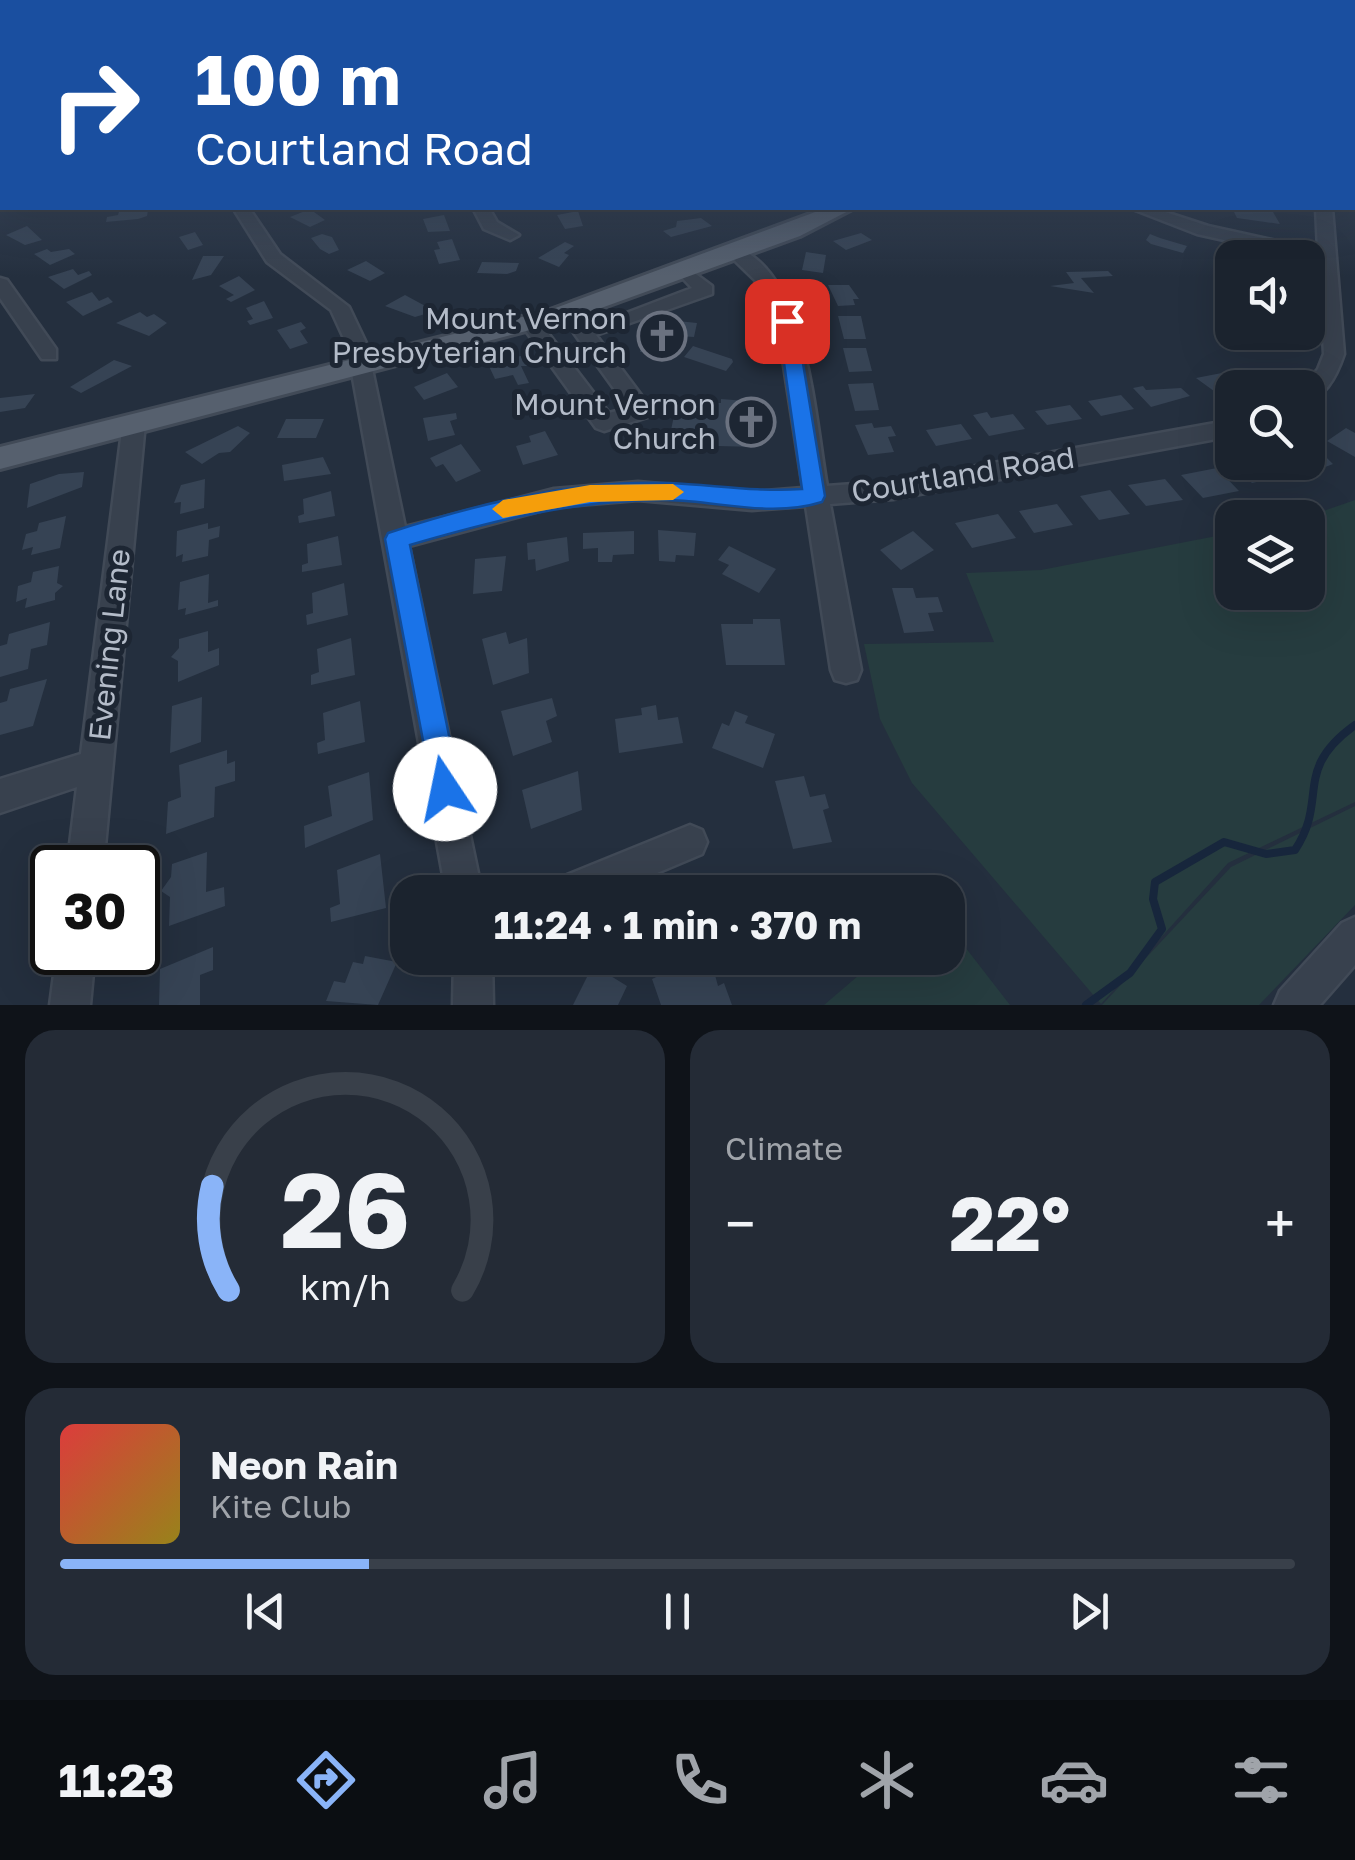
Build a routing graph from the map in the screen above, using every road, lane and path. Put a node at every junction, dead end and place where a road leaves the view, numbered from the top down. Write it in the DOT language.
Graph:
graph roads {
  1 [pos="242,210"];
  2 [pos="482,210"];
  3 [pos="839,210"];
  4 [pos="1144,210"];
  5 [pos="1324,210"];
  6 [pos="510,235"];
  7 [pos="736,252"];
  8 [pos="1328,258"];
  9 [pos="685,271"];
  10 [pos="0,284"];
  11 [pos="538,333"];
  12 [pos="584,333"];
  13 [pos="48,354"];
  14 [pos="362,365"];
  15 [pos="1325,374"];
  16 [pos="134,424"];
  17 [pos="1215,431"];
  18 [pos="0,458"];
  19 [pos="814,496"];
  20 [pos="397,539"];
  21 [pos="846,670"];
  22 [pos="96,765"];
  23 [pos="0,796"];
  24 [pos="690,842"];
  25 [pos="87,845"];
  26 [pos="461,875"];
  27 [pos="611,875"];
  28 [pos="1355,936"];
  29 [pos="73,975"];
  30 [pos="473,975"];
  31 [pos="70,1005"];
  32 [pos="473,1005"];
  33 [pos="1294,1005"];
  1 -- 14 [label="street"];
  2 -- 6 [label="street"];
  3 -- 7 [label="main road"];
  4 -- 8 [label="street"];
  5 -- 8 [label="street"];
  7 -- 9 [label="main road"];
  7 -- 19 [label="street"];
  8 -- 15 [label="street"];
  9 -- 11 [label="main road"];
  9 -- 12 [label="street"];
  10 -- 13 [label="street"];
  11 -- 12 [label="street"];
  11 -- 12 [label="street"];
  11 -- 14 [label="main road"];
  14 -- 16 [label="main road"];
  14 -- 20 [label="street"];
  16 -- 18 [label="main road"];
  16 -- 22 [label="street, Evening Lane"];
  17 -- 19 [label="street, Courtland Road"];
  19 -- 20 [label="street, Courtland Road"];
  19 -- 21 [label="street"];
  20 -- 26 [label="street"];
  22 -- 23 [label="street"];
  22 -- 25 [label="street, Evening Lane"];
  24 -- 27 [label="street"];
  28 -- 33 [label="street"];
  29 -- 31 [label="street"];
  30 -- 32 [label="street"];
}
